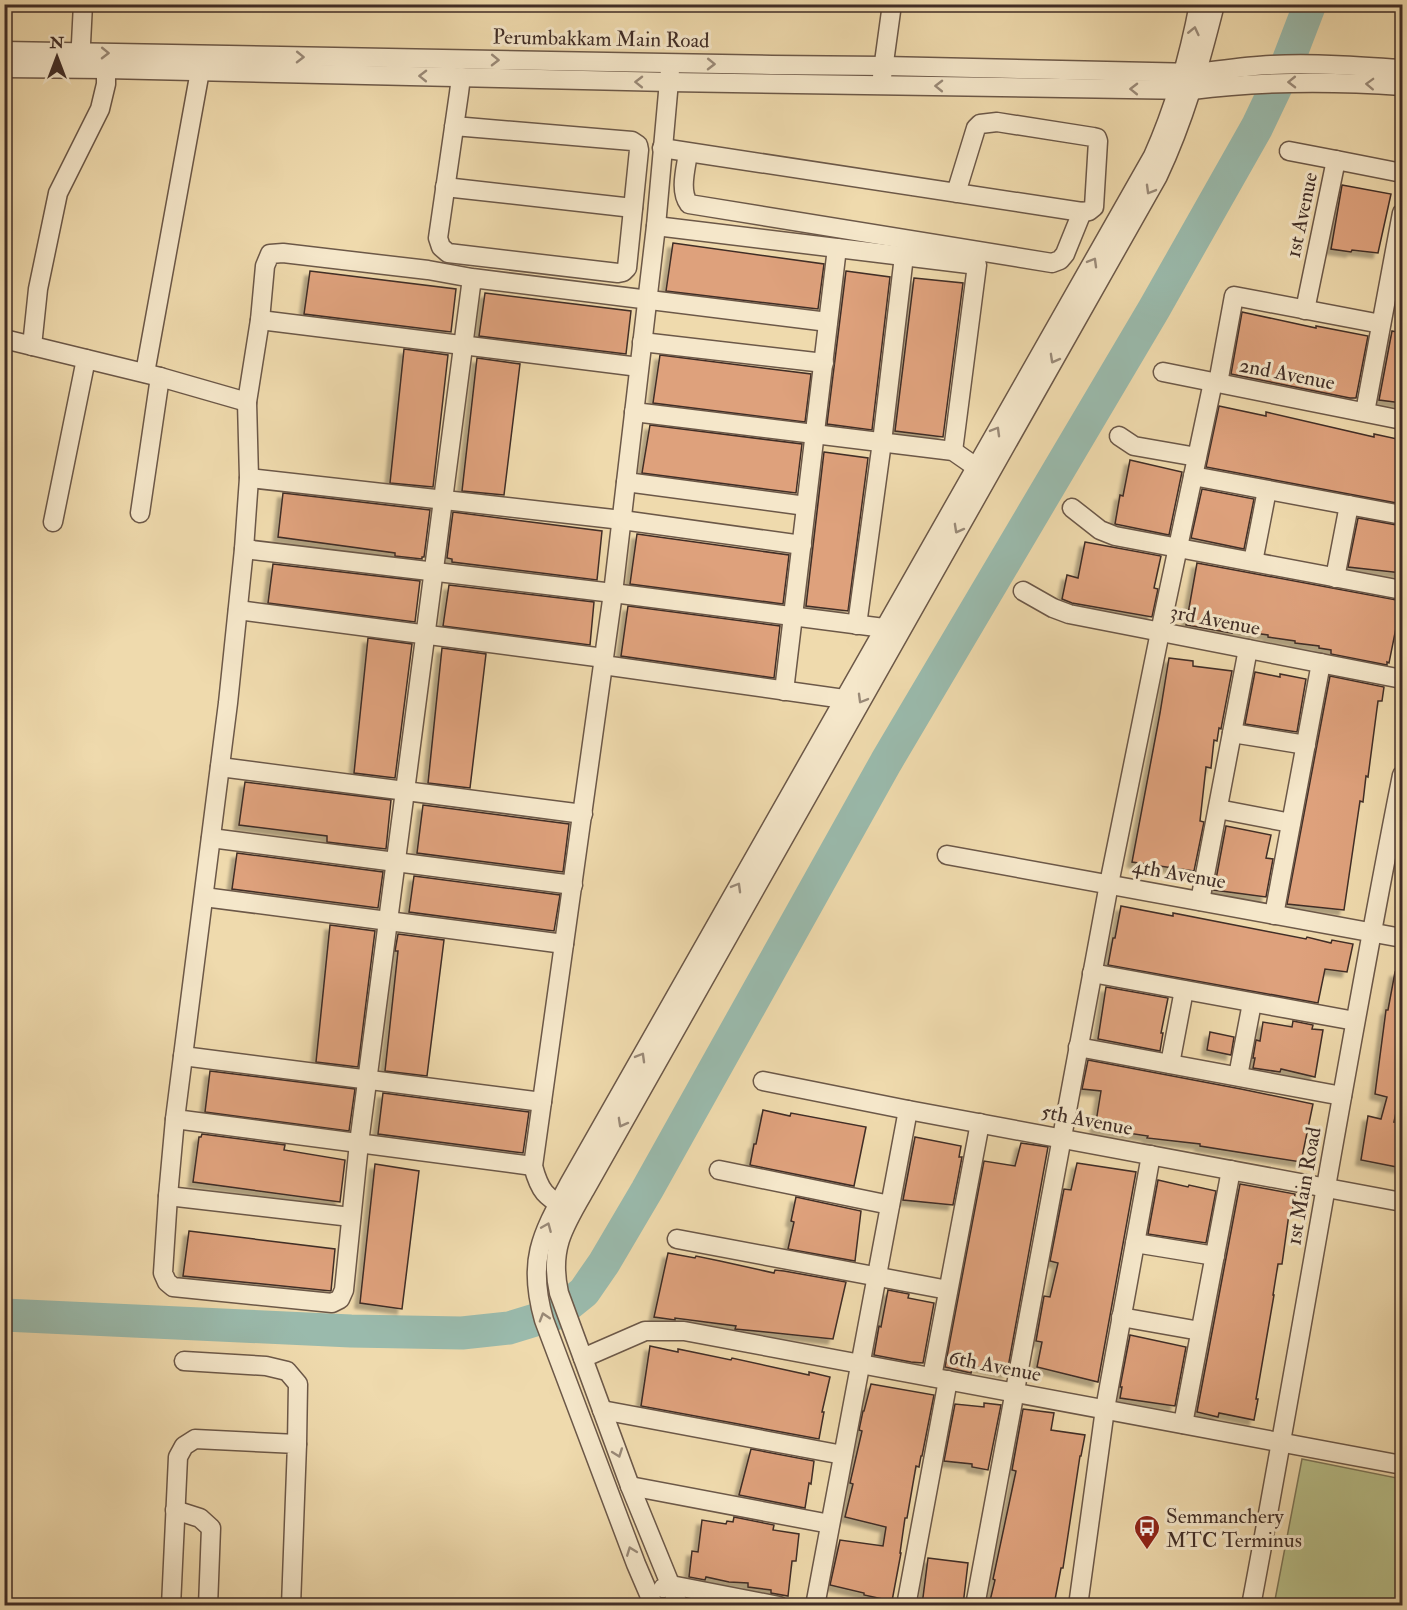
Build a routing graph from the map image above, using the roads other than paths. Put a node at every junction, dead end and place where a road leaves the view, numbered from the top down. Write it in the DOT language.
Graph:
graph roads {
  1 [pos="83,4"];
  2 [pos="892,4"];
  3 [pos="1199,4"];
  4 [pos="1215,4"];
  5 [pos="4,51"];
  6 [pos="80,61"];
  7 [pos="670,63"];
  8 [pos="884,66"];
  9 [pos="4,68"];
  10 [pos="106,69"];
  11 [pos="1402,69"];
  12 [pos="200,71"];
  13 [pos="1339,74"];
  14 [pos="461,77"];
  15 [pos="1188,81"];
  16 [pos="669,82"];
  17 [pos="881,85"];
  18 [pos="1402,86"];
  19 [pos="454,126"];
  20 [pos="662,148"];
  21 [pos="1289,151"];
  22 [pos="688,153"];
  23 [pos="1336,160"];
  24 [pos="1402,173"];
  25 [pos="445,187"];
  26 [pos="956,193"];
  27 [pos="633,208"];
  28 [pos="1082,212"];
  29 [pos="1402,213"];
  30 [pos="656,226"];
  31 [pos="837,248"];
  32 [pos="904,256"];
  33 [pos="472,278"];
  34 [pos="647,299"];
  35 [pos="1305,310"];
  36 [pos="260,320"];
  37 [pos="828,322"];
  38 [pos="1381,324"];
  39 [pos="4,339"];
  40 [pos="642,342"];
  41 [pos="464,344"];
  42 [pos="32,346"];
  43 [pos="86,359"];
  44 [pos="824,363"];
  45 [pos="639,367"];
  46 [pos="1163,372"];
  47 [pos="153,375"];
  48 [pos="1215,382"];
  49 [pos="247,402"];
  50 [pos="634,411"];
  51 [pos="1365,412"];
  52 [pos="1402,420"];
  53 [pos="815,434"];
  54 [pos="1119,436"];
  55 [pos="882,442"];
  56 [pos="953,451"];
  57 [pos="1197,457"];
  58 [pos="976,467"];
  59 [pos="1192,476"];
  60 [pos="249,478"];
  61 [pos="626,482"];
  62 [pos="1267,490"];
  63 [pos="443,500"];
  64 [pos="1349,505"];
  65 [pos="806,506"];
  66 [pos="1072,508"];
  67 [pos="140,513"];
  68 [pos="1402,515"];
  69 [pos="621,520"];
  70 [pos="52,522"];
  71 [pos="802,545"];
  72 [pos="244,549"];
  73 [pos="1177,549"];
  74 [pos="1253,562"];
  75 [pos="434,570"];
  76 [pos="1335,578"];
  77 [pos="1402,590"];
  78 [pos="1023,591"];
  79 [pos="613,592"];
  80 [pos="238,610"];
  81 [pos="793,616"];
  82 [pos="857,625"];
  83 [pos="884,628"];
  84 [pos="1160,632"];
  85 [pos="426,634"];
  86 [pos="1248,649"];
  87 [pos="604,662"];
  88 [pos="1321,663"];
  89 [pos="1402,679"];
  90 [pos="784,691"];
  91 [pos="844,699"];
  92 [pos="1232,733"];
  93 [pos="1306,745"];
  94 [pos="220,767"];
  95 [pos="1402,775"];
  96 [pos="405,791"];
  97 [pos="1218,809"];
  98 [pos="583,814"];
  99 [pos="1291,823"];
  100 [pos="211,838"];
  101 [pos="1396,843"];
  102 [pos="947,855"];
  103 [pos="396,862"];
  104 [pos="1109,884"];
  105 [pos="573,885"];
  106 [pos="204,897"];
  107 [pos="1200,901"];
  108 [pos="1274,915"];
  109 [pos="388,921"];
  110 [pos="1371,932"];
  111 [pos="1402,938"];
  112 [pos="564,944"];
  113 [pos="1092,973"];
  114 [pos="1184,990"];
  115 [pos="1252,1003"];
  116 [pos="1355,1022"];
  117 [pos="1078,1047"];
  118 [pos="183,1056"];
  119 [pos="1170,1064"];
  120 [pos="1238,1076"];
  121 [pos="367,1080"];
  122 [pos="763,1081"];
  123 [pos="1342,1096"];
  124 [pos="542,1102"];
  125 [pos="908,1110"];
  126 [pos="175,1119"];
  127 [pos="980,1123"];
  128 [pos="1061,1138"];
  129 [pos="359,1143"];
  130 [pos="1151,1155"];
  131 [pos="533,1166"];
  132 [pos="719,1170"];
  133 [pos="1231,1170"];
  134 [pos="1326,1188"];
  135 [pos="168,1196"];
  136 [pos="1402,1202"];
  137 [pos="890,1204"];
  138 [pos="565,1208"];
  139 [pos="351,1217"];
  140 [pos="677,1239"];
  141 [pos="1135,1243"];
  142 [pos="1215,1256"];
  143 [pos="876,1276"];
  144 [pos="948,1290"];
  145 [pos="1121,1317"];
  146 [pos="1200,1331"];
  147 [pos="583,1358"];
  148 [pos="184,1361"];
  149 [pos="860,1363"];
  150 [pos="940,1378"];
  151 [pos="1014,1392"];
  152 [pos="1105,1409"];
  153 [pos="602,1410"];
  154 [pos="1183,1424"];
  155 [pos="1282,1442"];
  156 [pos="297,1444"];
  157 [pos="843,1455"];
  158 [pos="1402,1465"];
  159 [pos="630,1486"];
  160 [pos="175,1510"];
  161 [pos="830,1524"];
  162 [pos="671,1585"];
  163 [pos="651,1599"];
  164 [pos="171,1605"];
  165 [pos="208,1605"];
  166 [pos="291,1605"];
  167 [pos="679,1605"];
  168 [pos="778,1605"];
  169 [pos="815,1605"];
  170 [pos="906,1605"];
  171 [pos="975,1605"];
  172 [pos="1078,1605"];
  173 [pos="1251,1605"];
  1 -- 6 [label="street"];
  2 -- 8 [label="street"];
  15 -- 3 [label="street, one-way"];
  4 -- 15 [label="street"];
  5 -- 6 [label="street, Perumbakkam Main Road"];
  6 -- 7 [label="street, Perumbakkam Main Road, one-way"];
  6 -- 9 [label="street, Perumbakkam Main Road"];
  6 -- 10 [label="street, Perumbakkam Main Road"];
  7 -- 8 [label="street, Perumbakkam Main Road, one-way"];
  7 -- 16 [label="street"];
  8 -- 15 [label="street, Perumbakkam Main Road"];
  8 -- 17 [label="street"];
  10 -- 12 [label="street, Perumbakkam Main Road"];
  10 -- 42 [label="street"];
  11 -- 13 [label="street"];
  14 -- 12 [label="street, Perumbakkam Main Road, one-way"];
  12 -- 47 [label="street"];
  13 -- 15 [label="street"];
  18 -- 13 [label="street, one-way"];
  16 -- 14 [label="street, Perumbakkam Main Road, one-way"];
  14 -- 19 [label="street"];
  15 -- 17 [label="street, Perumbakkam Main Road, one-way"];
  58 -- 15 [label="street, one-way"];
  15 -- 138 [label="street, one-way"];
  16 -- 17 [label="street, Perumbakkam Main Road"];
  16 -- 20 [label="street"];
  19 -- 25 [label="street"];
  19 -- 27 [label="street"];
  20 -- 22 [label="street"];
  20 -- 30 [label="street"];
  21 -- 23 [label="street"];
  22 -- 26 [label="street"];
  22 -- 28 [label="street"];
  23 -- 24 [label="street, 1st Avenue"];
  23 -- 35 [label="street, 1st Avenue"];
  25 -- 27 [label="street"];
  25 -- 27 [label="street"];
  26 -- 28 [label="street"];
  26 -- 28 [label="street"];
  29 -- 38 [label="street"];
  30 -- 31 [label="street"];
  30 -- 34 [label="street"];
  31 -- 32 [label="street"];
  31 -- 37 [label="street"];
  32 -- 55 [label="street"];
  32 -- 56 [label="street"];
  33 -- 34 [label="street"];
  33 -- 36 [label="street"];
  33 -- 41 [label="street"];
  34 -- 37 [label="street"];
  34 -- 40 [label="street"];
  35 -- 38 [label="street"];
  35 -- 48 [label="street"];
  36 -- 41 [label="street"];
  36 -- 49 [label="street"];
  37 -- 44 [label="street"];
  38 -- 51 [label="street"];
  39 -- 42 [label="street"];
  40 -- 44 [label="street"];
  40 -- 45 [label="street"];
  41 -- 45 [label="street"];
  41 -- 63 [label="street"];
  42 -- 43 [label="street"];
  43 -- 47 [label="street"];
  43 -- 70 [label="street"];
  44 -- 53 [label="street"];
  45 -- 50 [label="street"];
  46 -- 48 [label="street, 2nd Avenue"];
  47 -- 49 [label="street"];
  47 -- 67 [label="street"];
  48 -- 51 [label="street, 2nd Avenue"];
  48 -- 57 [label="street"];
  49 -- 60 [label="street"];
  50 -- 53 [label="street"];
  50 -- 61 [label="street"];
  51 -- 52 [label="street, 2nd Avenue"];
  53 -- 55 [label="street"];
  53 -- 65 [label="street"];
  54 -- 57 [label="street"];
  55 -- 56 [label="street"];
  55 -- 82 [label="street"];
  56 -- 58 [label="street"];
  57 -- 59 [label="street"];
  58 -- 83 [label="street"];
  59 -- 62 [label="street"];
  59 -- 73 [label="street"];
  60 -- 63 [label="street"];
  60 -- 72 [label="street"];
  61 -- 65 [label="street"];
  61 -- 69 [label="street"];
  62 -- 64 [label="street"];
  62 -- 74 [label="street"];
  63 -- 69 [label="street"];
  63 -- 75 [label="street"];
  64 -- 68 [label="street"];
  64 -- 76 [label="street"];
  65 -- 71 [label="street"];
  66 -- 73 [label="street"];
  69 -- 71 [label="street"];
  69 -- 79 [label="street"];
  71 -- 81 [label="street"];
  72 -- 75 [label="street"];
  72 -- 80 [label="street"];
  73 -- 74 [label="street"];
  73 -- 84 [label="street"];
  74 -- 76 [label="street"];
  75 -- 79 [label="street"];
  75 -- 85 [label="street"];
  76 -- 77 [label="street"];
  78 -- 84 [label="street, 3rd Avenue"];
  79 -- 81 [label="street"];
  79 -- 87 [label="street"];
  80 -- 85 [label="street"];
  80 -- 94 [label="street"];
  81 -- 82 [label="street"];
  81 -- 90 [label="street"];
  82 -- 83 [label="street"];
  83 -- 91 [label="street"];
  84 -- 86 [label="street, 3rd Avenue"];
  84 -- 104 [label="street"];
  85 -- 87 [label="street"];
  85 -- 96 [label="street"];
  86 -- 88 [label="street, 3rd Avenue"];
  86 -- 92 [label="street"];
  87 -- 90 [label="street"];
  87 -- 98 [label="street"];
  88 -- 89 [label="street, 3rd Avenue"];
  88 -- 93 [label="street"];
  90 -- 91 [label="street"];
  138 -- 91 [label="street, one-way"];
  92 -- 93 [label="street"];
  92 -- 97 [label="street"];
  93 -- 99 [label="street"];
  94 -- 96 [label="street"];
  94 -- 100 [label="street"];
  95 -- 101 [label="street, 1st Main Road"];
  96 -- 98 [label="street"];
  96 -- 103 [label="street"];
  97 -- 99 [label="street"];
  97 -- 107 [label="street"];
  98 -- 105 [label="street"];
  99 -- 108 [label="street"];
  100 -- 103 [label="street"];
  100 -- 106 [label="street"];
  101 -- 110 [label="street, 1st Main Road"];
  102 -- 104 [label="street, 4th Avenue"];
  103 -- 105 [label="street"];
  103 -- 109 [label="street"];
  104 -- 107 [label="street, 4th Avenue"];
  104 -- 113 [label="street"];
  105 -- 112 [label="street"];
  106 -- 109 [label="street"];
  106 -- 118 [label="street"];
  107 -- 108 [label="street, 4th Avenue"];
  108 -- 110 [label="street, 4th Avenue"];
  109 -- 112 [label="street"];
  109 -- 121 [label="street"];
  110 -- 111 [label="street, 4th Avenue"];
  110 -- 116 [label="street, 1st Main Road"];
  112 -- 124 [label="street"];
  113 -- 114 [label="street"];
  113 -- 117 [label="street"];
  114 -- 115 [label="street"];
  114 -- 119 [label="street"];
  115 -- 116 [label="street"];
  115 -- 120 [label="street"];
  116 -- 123 [label="street, 1st Main Road"];
  117 -- 119 [label="street"];
  117 -- 128 [label="street"];
  118 -- 121 [label="street"];
  118 -- 126 [label="street"];
  119 -- 120 [label="street"];
  120 -- 123 [label="street"];
  121 -- 124 [label="street"];
  121 -- 129 [label="street"];
  122 -- 125 [label="street, 5th Avenue"];
  123 -- 134 [label="street, 1st Main Road"];
  124 -- 131 [label="street"];
  125 -- 127 [label="street, 5th Avenue"];
  125 -- 137 [label="street"];
  126 -- 129 [label="street"];
  126 -- 135 [label="street"];
  127 -- 128 [label="street, 5th Avenue"];
  127 -- 144 [label="street"];
  128 -- 130 [label="street, 5th Avenue"];
  128 -- 151 [label="street"];
  129 -- 131 [label="street"];
  129 -- 139 [label="street"];
  130 -- 133 [label="street, 5th Avenue"];
  130 -- 141 [label="street"];
  131 -- 138 [label="street"];
  132 -- 137 [label="street"];
  133 -- 134 [label="street, 5th Avenue"];
  133 -- 142 [label="street"];
  134 -- 136 [label="street, 5th Avenue"];
  134 -- 155 [label="street, 1st Main Road"];
  135 -- 139 [label="street"];
  135 -- 139 [label="street"];
  137 -- 143 [label="street"];
  138 -- 147 [label="street"];
  163 -- 138 [label="street, one-way"];
  140 -- 143 [label="street"];
  141 -- 142 [label="street"];
  141 -- 145 [label="street"];
  142 -- 146 [label="street"];
  143 -- 144 [label="street"];
  143 -- 149 [label="street"];
  144 -- 150 [label="street"];
  145 -- 146 [label="street"];
  145 -- 152 [label="street"];
  146 -- 154 [label="street"];
  147 -- 149 [label="street, 6th Avenue"];
  147 -- 153 [label="street"];
  148 -- 156 [label="street"];
  149 -- 150 [label="street, 6th Avenue"];
  149 -- 157 [label="street"];
  150 -- 151 [label="street, 6th Avenue"];
  150 -- 170 [label="street"];
  151 -- 152 [label="street, 6th Avenue"];
  151 -- 171 [label="street"];
  152 -- 154 [label="street, 6th Avenue"];
  152 -- 172 [label="street"];
  153 -- 157 [label="street"];
  153 -- 159 [label="street, one-way"];
  154 -- 155 [label="street, 6th Avenue"];
  155 -- 158 [label="street, 6th Avenue"];
  155 -- 173 [label="street, 1st Main Road"];
  156 -- 160 [label="street"];
  156 -- 166 [label="street"];
  157 -- 161 [label="street"];
  159 -- 161 [label="street"];
  159 -- 162 [label="street"];
  160 -- 164 [label="street"];
  160 -- 165 [label="street"];
  161 -- 169 [label="street"];
  162 -- 163 [label="street"];
  162 -- 167 [label="street"];
  162 -- 168 [label="street"];
}
